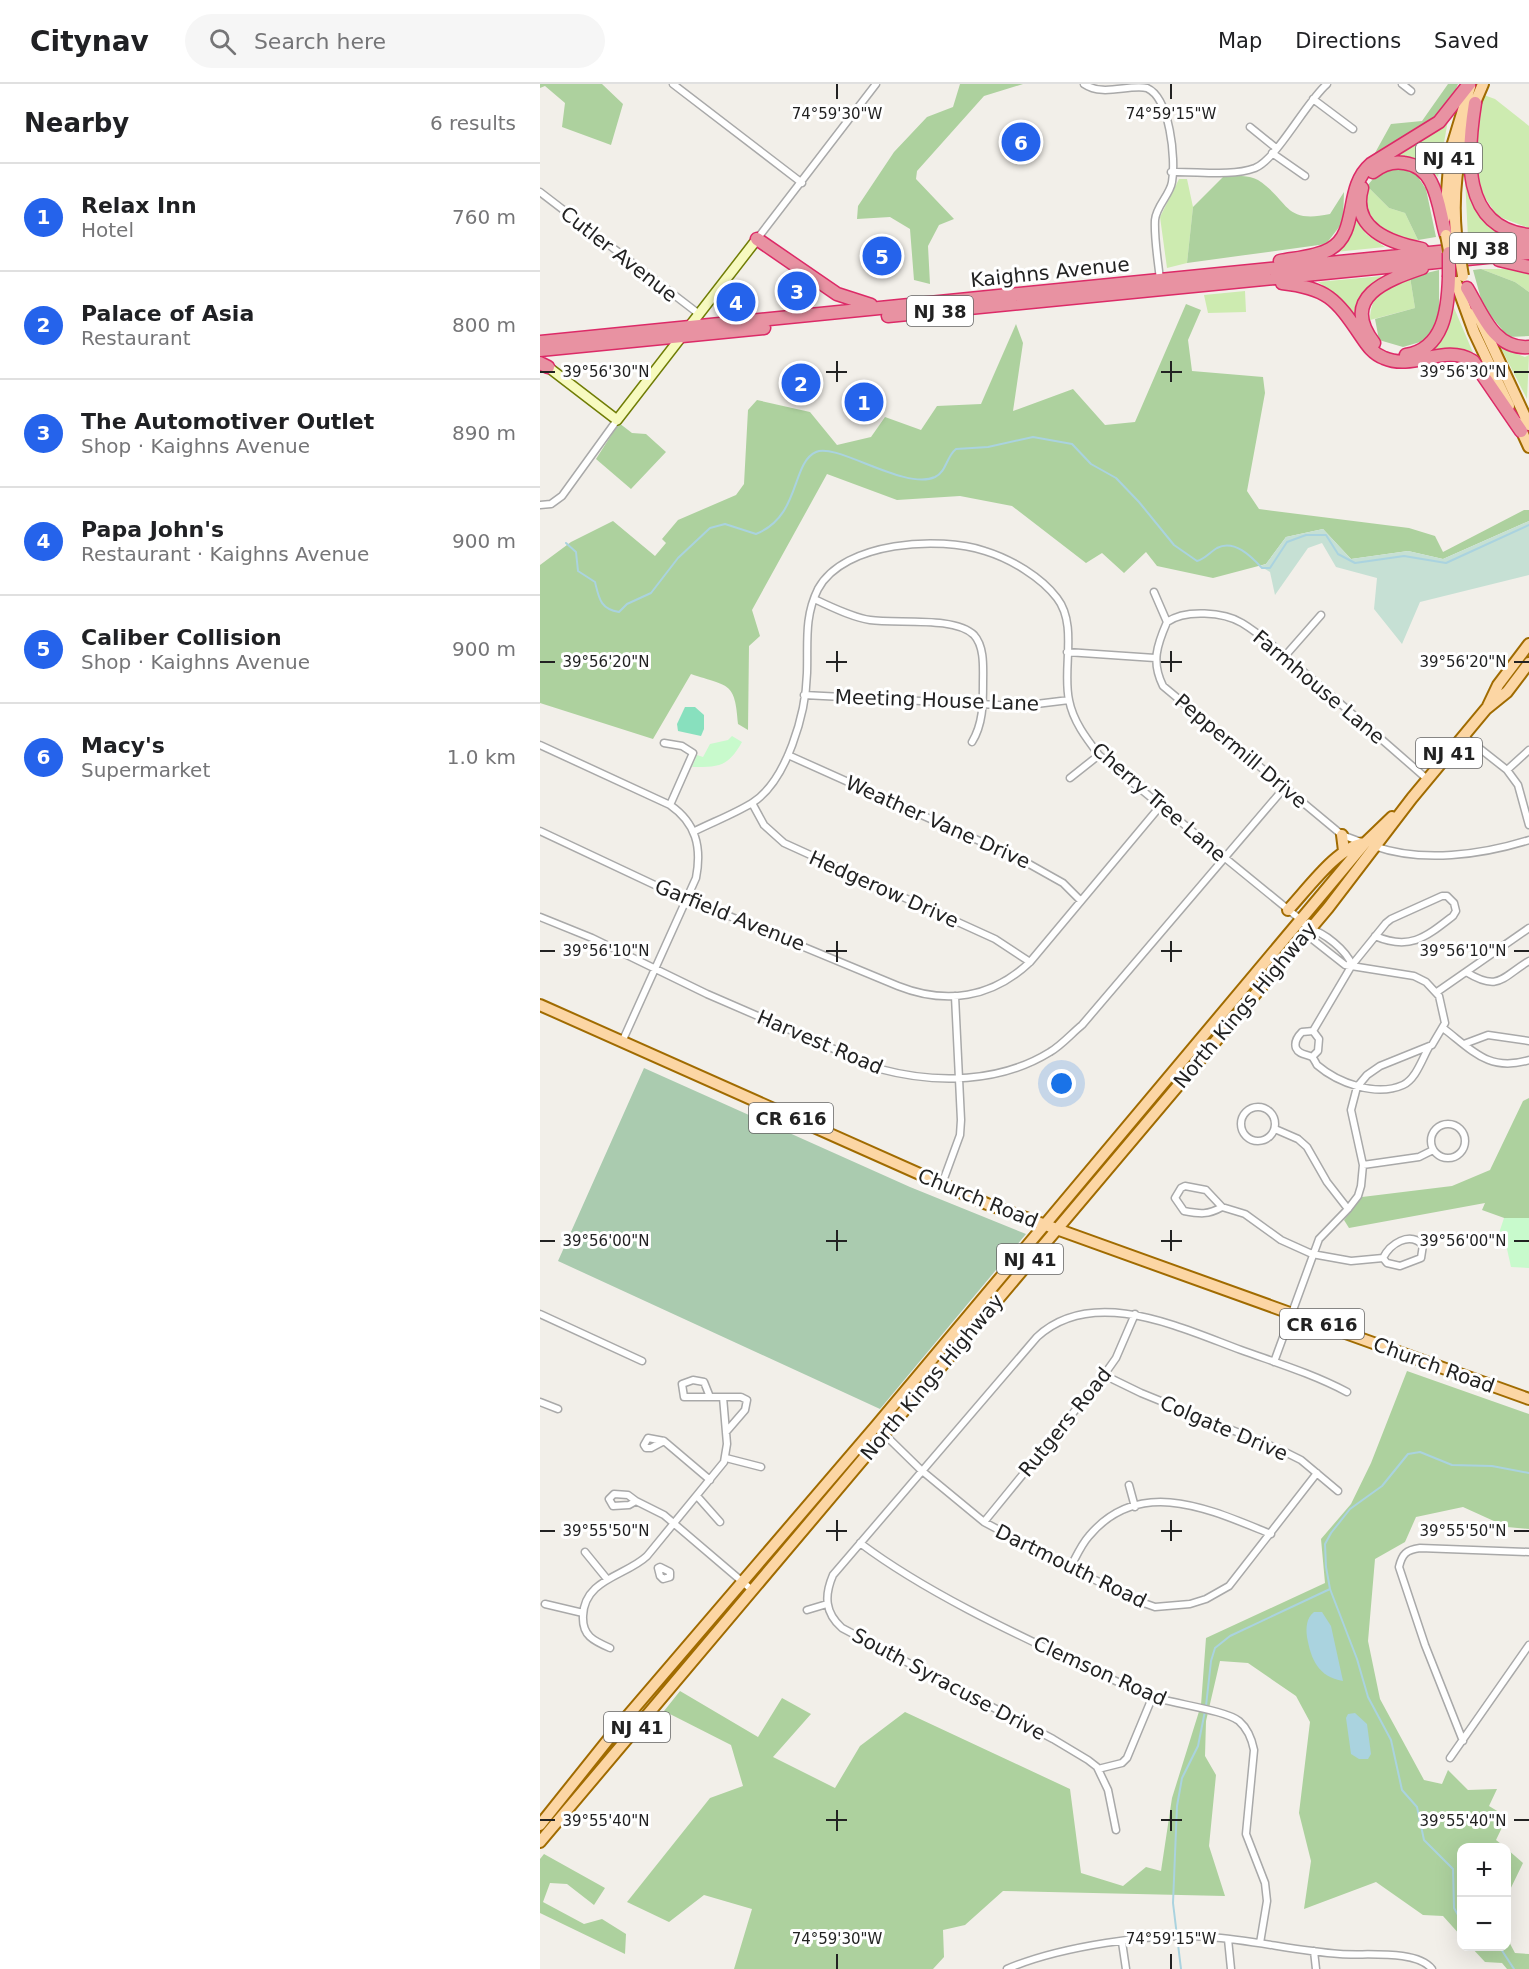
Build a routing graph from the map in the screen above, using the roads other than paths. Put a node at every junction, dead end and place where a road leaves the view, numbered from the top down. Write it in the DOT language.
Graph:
graph roads {
  1 [pos="673,84"];
  2 [pos="876,84"];
  3 [pos="1084,84"];
  4 [pos="1326,84"];
  5 [pos="1402,84"];
  6 [pos="1470,84"];
  7 [pos="1484,84"];
  8 [pos="1411,91"];
  9 [pos="1313,99"];
  10 [pos="1475,103"];
  11 [pos="1250,127"];
  12 [pos="1353,129"];
  13 [pos="1274,150"];
  14 [pos="1171,172"];
  15 [pos="1305,176"];
  16 [pos="802,183"];
  17 [pos="540,192"];
  18 [pos="1451,234"];
  19 [pos="1529,235"];
  20 [pos="757,239"];
  21 [pos="1529,243"];
  22 [pos="1529,253"];
  23 [pos="1443,255"];
  24 [pos="1483,257"];
  25 [pos="1529,267"];
  26 [pos="1229,273"];
  27 [pos="1160,280"];
  28 [pos="1257,280"];
  29 [pos="1458,280"];
  30 [pos="884,308"];
  31 [pos="699,314"];
  32 [pos="686,332"];
  33 [pos="540,342"];
  34 [pos="1529,347"];
  35 [pos="540,350"];
  36 [pos="544,365"];
  37 [pos="617,420"];
  38 [pos="1525,428"];
  39 [pos="1529,447"];
  40 [pos="540,505"];
  41 [pos="1154,592"];
  42 [pos="814,599"];
  43 [pos="1321,615"];
  44 [pos="1167,622"];
  45 [pos="1529,644"];
  46 [pos="1067,652"];
  47 [pos="1284,656"];
  48 [pos="1155,658"];
  49 [pos="1529,663"];
  50 [pos="804,695"];
  51 [pos="1069,700"];
  52 [pos="982,705"];
  53 [pos="1486,709"];
  54 [pos="1464,736"];
  55 [pos="664,742"];
  56 [pos="972,742"];
  57 [pos="540,745"];
  58 [pos="1529,750"];
  59 [pos="788,755"];
  60 [pos="1099,755"];
  61 [pos="1507,770"];
  62 [pos="1070,778"];
  63 [pos="1427,779"];
  64 [pos="1284,787"];
  65 [pos="1412,798"];
  66 [pos="752,803"];
  67 [pos="1162,804"];
  68 [pos="670,805"];
  69 [pos="1529,825"];
  70 [pos="540,831"];
  71 [pos="695,831"];
  72 [pos="1342,835"];
  73 [pos="1529,840"];
  74 [pos="1365,843"];
  75 [pos="1377,847"];
  76 [pos="1344,851"];
  77 [pos="1224,858"];
  78 [pos="688,898"];
  79 [pos="1081,901"];
  80 [pos="1288,910"];
  81 [pos="540,916"];
  82 [pos="1304,924"];
  83 [pos="1529,928"];
  84 [pos="1376,936"];
  85 [pos="1030,962"];
  86 [pos="1529,962"];
  87 [pos="1352,965"];
  88 [pos="656,969"];
  89 [pos="1466,972"];
  90 [pos="1437,992"];
  91 [pos="955,996"];
  92 [pos="540,1005"];
  93 [pos="1443,1028"];
  94 [pos="1313,1031"];
  95 [pos="1529,1041"];
  96 [pos="622,1043"];
  97 [pos="1464,1044"];
  98 [pos="1429,1047"];
  99 [pos="1312,1058"];
  100 [pos="1529,1060"];
  101 [pos="960,1078"];
  102 [pos="1357,1087"];
  103 [pos="1275,1129"];
  104 [pos="1433,1150"];
  105 [pos="1363,1166"];
  106 [pos="942,1184"];
  107 [pos="1222,1207"];
  108 [pos="1348,1209"];
  109 [pos="1044,1224"];
  110 [pos="1056,1228"];
  111 [pos="1312,1254"];
  112 [pos="1383,1258"];
  113 [pos="540,1314"];
  114 [pos="1135,1314"];
  115 [pos="1293,1314"];
  116 [pos="642,1361"];
  117 [pos="1274,1362"];
  118 [pos="1104,1375"];
  119 [pos="1347,1392"];
  120 [pos="710,1397"];
  121 [pos="723,1397"];
  122 [pos="1529,1399"];
  123 [pos="540,1402"];
  124 [pos="558,1409"];
  125 [pos="876,1426"];
  126 [pos="726,1432"];
  127 [pos="885,1433"];
  128 [pos="664,1441"];
  129 [pos="726,1458"];
  130 [pos="761,1467"];
  131 [pos="921,1470"];
  132 [pos="1317,1473"];
  133 [pos="710,1480"];
  134 [pos="1129,1485"];
  135 [pos="1338,1491"];
  136 [pos="697,1496"];
  137 [pos="636,1501"];
  138 [pos="1135,1507"];
  139 [pos="720,1522"];
  140 [pos="984,1522"];
  141 [pos="675,1523"];
  142 [pos="1271,1534"];
  143 [pos="860,1543"];
  144 [pos="585,1552"];
  145 [pos="1529,1552"];
  146 [pos="647,1556"];
  147 [pos="658,1568"];
  148 [pos="1070,1568"];
  149 [pos="607,1579"];
  150 [pos="743,1581"];
  151 [pos="752,1590"];
  152 [pos="545,1604"];
  153 [pos="827,1604"];
  154 [pos="807,1610"];
  155 [pos="583,1612"];
  156 [pos="1529,1646"];
  157 [pos="610,1648"];
  158 [pos="1152,1698"];
  159 [pos="1463,1741"];
  160 [pos="1450,1758"];
  161 [pos="1098,1769"];
  162 [pos="540,1825"];
  163 [pos="1116,1830"];
  164 [pos="540,1842"];
  165 [pos="1228,1939"];
  166 [pos="1122,1942"];
  167 [pos="1260,1943"];
  168 [pos="1314,1951"];
  169 [pos="1007,1969"];
  170 [pos="1126,1969"];
  171 [pos="1231,1969"];
  172 [pos="1316,1969"];
  173 [pos="1432,1969"];
  1 -- 16 [label="street"];
  2 -- 16 [label="street"];
  3 -- 14 [label="street"];
  4 -- 9 [label="street"];
  5 -- 8 [label="street"];
  6 -- 18 [label="main road, NJ 41"];
  6 -- 26 [label="highway"];
  7 -- 10 [label="main road, NJ 41"];
  9 -- 12 [label="street"];
  9 -- 13 [label="street"];
  10 -- 18 [label="main road, NJ 41"];
  10 -- 19 [label="highway"];
  11 -- 13 [label="street"];
  13 -- 14 [label="street"];
  13 -- 15 [label="street"];
  14 -- 27 [label="street"];
  16 -- 20 [label="street"];
  17 -- 31 [label="street, Cutler Avenue"];
  18 -- 23 [label="main road, NJ 41, bridge"];
  18 -- 23 [label="highway"];
  18 -- 29 [label="main road, NJ 41, bridge"];
  20 -- 30 [label="highway"];
  20 -- 31 [label="street"];
  21 -- 23 [label="highway, Kaighns Avenue / NJ 38"];
  22 -- 24 [label="highway, Kaighns Avenue / NJ 38"];
  23 -- 24 [label="highway, Kaighns Avenue / NJ 38"];
  23 -- 26 [label="highway, Kaighns Avenue / NJ 38"];
  23 -- 28 [label="highway, Kaighns Avenue / NJ 38"];
  23 -- 29 [label="highway, bridge"];
  23 -- 29 [label="highway"];
  24 -- 25 [label="highway"];
  26 -- 27 [label="highway, Kaighns Avenue / NJ 38"];
  27 -- 30 [label="highway, Kaighns Avenue / NJ 38"];
  28 -- 32 [label="highway, Kaighns Avenue / NJ 38"];
  28 -- 38 [label="highway"];
  29 -- 34 [label="highway"];
  29 -- 38 [label="main road, NJ 41"];
  29 -- 38 [label="main road, NJ 41"];
  30 -- 32 [label="highway, Kaighns Avenue / NJ 38"];
  31 -- 32 [label="street"];
  32 -- 33 [label="highway, Kaighns Avenue / NJ 38"];
  32 -- 35 [label="highway, Kaighns Avenue / NJ 38"];
  32 -- 37 [label="street"];
  36 -- 37 [label="street"];
  37 -- 40 [label="street"];
  38 -- 39 [label="main road, NJ 41"];
  41 -- 44 [label="street"];
  42 -- 46 [label="street, Cherry Tree Lane"];
  42 -- 50 [label="street, Cherry Tree Lane"];
  42 -- 52 [label="street"];
  43 -- 47 [label="street"];
  44 -- 47 [label="street, Farmhouse Lane"];
  44 -- 48 [label="street"];
  45 -- 53 [label="main road, North Kings Highway / NJ 41"];
  46 -- 48 [label="street"];
  46 -- 51 [label="street, Cherry Tree Lane"];
  47 -- 63 [label="street, Farmhouse Lane"];
  48 -- 64 [label="street, Peppermill Drive"];
  49 -- 53 [label="main road, North Kings Highway / NJ 41"];
  50 -- 52 [label="street, Meeting House Lane"];
  50 -- 59 [label="street, Cherry Tree Lane"];
  51 -- 52 [label="street, Meeting House Lane"];
  51 -- 60 [label="street, Cherry Tree Lane"];
  52 -- 56 [label="street"];
  53 -- 54 [label="main road, North Kings Highway / NJ 41"];
  54 -- 61 [label="street"];
  54 -- 63 [label="main road, North Kings Highway / NJ 41"];
  55 -- 68 [label="street"];
  57 -- 68 [label="street"];
  58 -- 61 [label="street"];
  59 -- 66 [label="street, Cherry Tree Lane"];
  59 -- 79 [label="street, Weather Vane Drive"];
  60 -- 62 [label="street"];
  60 -- 67 [label="street, Cherry Tree Lane"];
  61 -- 69 [label="street"];
  63 -- 65 [label="main road, North Kings Highway / NJ 41"];
  64 -- 72 [label="street, Peppermill Drive"];
  64 -- 77 [label="street, Harvest Road"];
  65 -- 74 [label="main road, North Kings Highway / NJ 41"];
  65 -- 75 [label="main road, North Kings Highway / NJ 41"];
  66 -- 71 [label="street, Cherry Tree Lane"];
  66 -- 85 [label="street, Hedgerow Drive"];
  67 -- 77 [label="street, Cherry Tree Lane"];
  67 -- 79 [label="street, Garfield Avenue"];
  68 -- 71 [label="street"];
  70 -- 78 [label="street, Garfield Avenue"];
  71 -- 78 [label="street"];
  72 -- 74 [label="street, Peppermill Drive"];
  72 -- 76 [label="main road"];
  73 -- 75 [label="street, Peppermill Drive"];
  74 -- 75 [label="street, Peppermill Drive"];
  74 -- 76 [label="main road"];
  74 -- 82 [label="main road, North Kings Highway / NJ 41"];
  75 -- 82 [label="main road, North Kings Highway / NJ 41"];
  76 -- 80 [label="main road"];
  77 -- 80 [label="street, Cherry Tree Lane"];
  77 -- 101 [label="street, Harvest Road"];
  78 -- 88 [label="street"];
  78 -- 91 [label="street, Garfield Avenue"];
  79 -- 85 [label="street, Garfield Avenue"];
  80 -- 82 [label="street, Cherry Tree Lane"];
  81 -- 88 [label="street, Harvest Road"];
  82 -- 87 [label="street, Cherry Tree Lane"];
  82 -- 109 [label="main road, North Kings Highway / NJ 41"];
  82 -- 110 [label="main road, North Kings Highway / NJ 41"];
  83 -- 89 [label="street"];
  84 -- 84 [label="street"];
  84 -- 87 [label="street"];
  85 -- 91 [label="street, Garfield Avenue"];
  86 -- 89 [label="street"];
  87 -- 90 [label="street, Cherry Tree Lane"];
  87 -- 94 [label="street"];
  88 -- 96 [label="street"];
  88 -- 101 [label="street, Harvest Road"];
  89 -- 90 [label="street"];
  90 -- 93 [label="street"];
  91 -- 101 [label="street"];
  92 -- 96 [label="main road, Church Road / CR 616"];
  93 -- 97 [label="street"];
  93 -- 98 [label="street"];
  94 -- 99 [label="street"];
  94 -- 99 [label="street"];
  95 -- 97 [label="street"];
  96 -- 106 [label="main road, Church Road / CR 616"];
  97 -- 100 [label="street"];
  98 -- 102 [label="street"];
  98 -- 102 [label="street"];
  99 -- 102 [label="street"];
  101 -- 106 [label="street"];
  102 -- 105 [label="street"];
  103 -- 103 [label="street"];
  103 -- 108 [label="street"];
  104 -- 104 [label="street"];
  104 -- 105 [label="street"];
  105 -- 108 [label="street"];
  106 -- 109 [label="main road, Church Road / CR 616"];
  107 -- 107 [label="street"];
  107 -- 111 [label="street"];
  108 -- 111 [label="street"];
  109 -- 110 [label="main road, Church Road / CR 616"];
  109 -- 125 [label="main road, North Kings Highway / NJ 41"];
  110 -- 115 [label="main road, Church Road / CR 616"];
  110 -- 127 [label="main road, North Kings Highway / NJ 41"];
  111 -- 112 [label="street"];
  111 -- 115 [label="street"];
  112 -- 112 [label="street"];
  113 -- 116 [label="street"];
  114 -- 117 [label="street"];
  114 -- 118 [label="street, Rutgers Road"];
  114 -- 131 [label="street"];
  115 -- 117 [label="street"];
  115 -- 122 [label="main road, Church Road / CR 616"];
  117 -- 119 [label="street"];
  118 -- 132 [label="street, Colgate Drive"];
  118 -- 140 [label="street, Rutgers Road"];
  120 -- 120 [label="street"];
  120 -- 121 [label="street"];
  121 -- 126 [label="street"];
  121 -- 126 [label="street"];
  123 -- 124 [label="street"];
  125 -- 127 [label="street, Dartmouth Road"];
  125 -- 150 [label="main road, North Kings Highway / NJ 41"];
  126 -- 129 [label="street"];
  127 -- 131 [label="street, Dartmouth Road"];
  127 -- 151 [label="main road, North Kings Highway / NJ 41"];
  128 -- 133 [label="street"];
  129 -- 130 [label="street"];
  129 -- 133 [label="street"];
  131 -- 140 [label="street, Dartmouth Road"];
  131 -- 143 [label="street"];
  132 -- 135 [label="street, Colgate Drive"];
  132 -- 142 [label="street, Dartmouth Road"];
  133 -- 136 [label="street"];
  134 -- 138 [label="street"];
  136 -- 139 [label="street"];
  136 -- 141 [label="street"];
  137 -- 141 [label="street"];
  138 -- 142 [label="street"];
  138 -- 148 [label="street"];
  140 -- 148 [label="street, Dartmouth Road"];
  141 -- 146 [label="street"];
  141 -- 150 [label="street"];
  142 -- 148 [label="street, Dartmouth Road"];
  143 -- 153 [label="street"];
  143 -- 158 [label="street, Clemson Road"];
  144 -- 149 [label="street"];
  145 -- 159 [label="street"];
  146 -- 147 [label="street"];
  146 -- 149 [label="street"];
  149 -- 155 [label="street"];
  150 -- 151 [label="street"];
  150 -- 162 [label="main road, North Kings Highway / NJ 41"];
  151 -- 164 [label="main road, North Kings Highway / NJ 41"];
  152 -- 155 [label="street"];
  153 -- 154 [label="street"];
  153 -- 161 [label="street, South Syracuse Drive"];
  155 -- 157 [label="street"];
  156 -- 159 [label="street"];
  158 -- 161 [label="street"];
  158 -- 167 [label="street, Clemson Road"];
  159 -- 160 [label="street"];
  161 -- 163 [label="street"];
  165 -- 166 [label="street"];
  165 -- 167 [label="street"];
  165 -- 171 [label="street"];
  166 -- 169 [label="street"];
  166 -- 170 [label="street"];
  167 -- 168 [label="street"];
  168 -- 172 [label="street"];
  168 -- 173 [label="street"];
}
